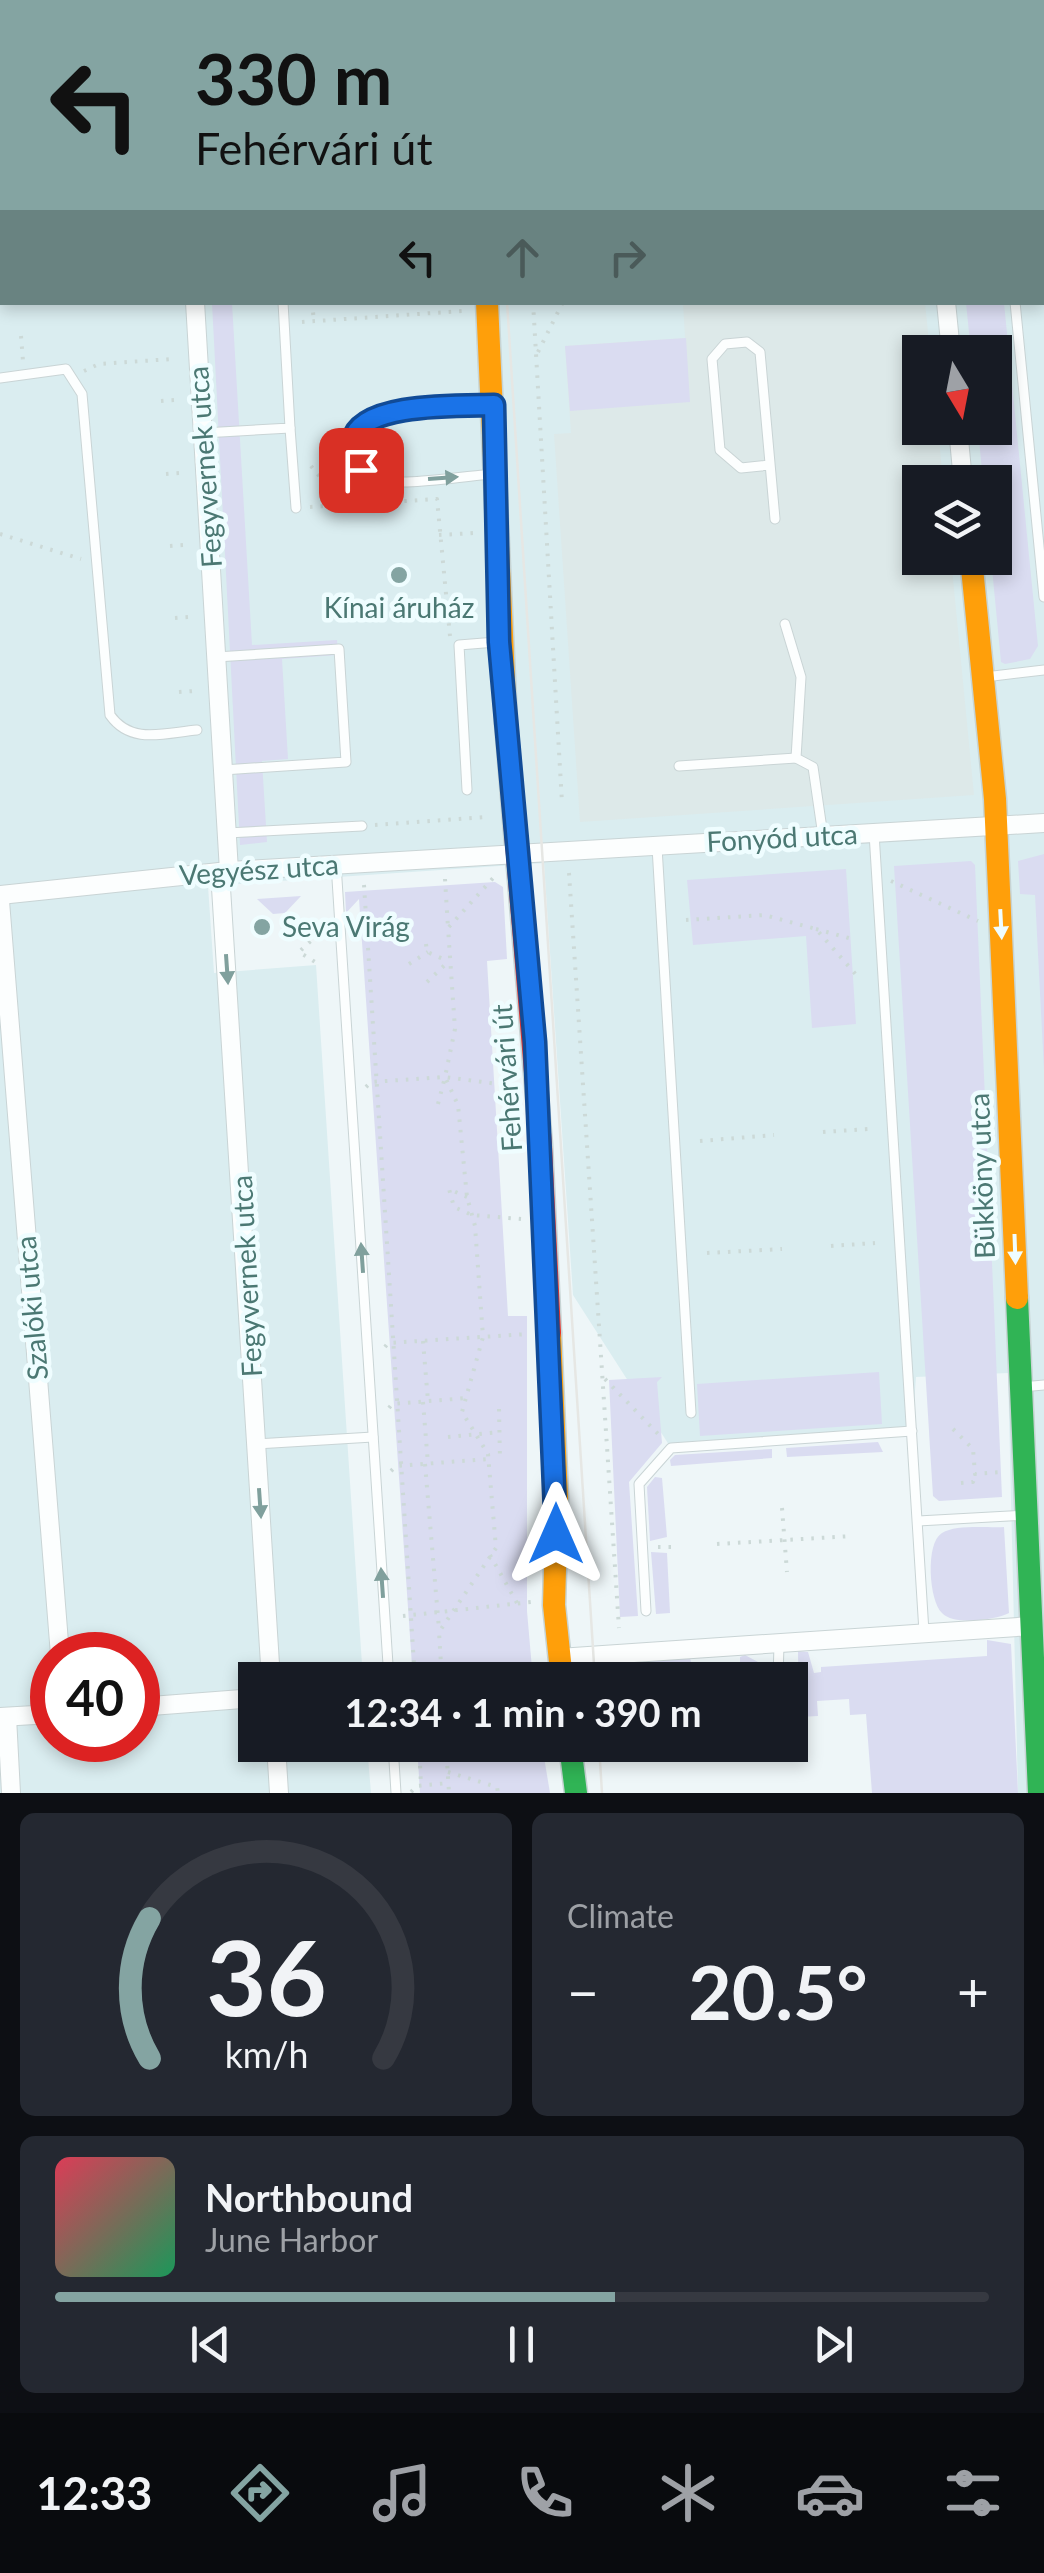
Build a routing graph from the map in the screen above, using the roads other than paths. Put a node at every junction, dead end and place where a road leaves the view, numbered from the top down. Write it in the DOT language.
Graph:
graph roads {
  1 [pos="195,305"];
  2 [pos="283,305"];
  3 [pos="946,305"];
  4 [pos="1015,305"];
  5 [pos="479,306"];
  6 [pos="949,335"];
  7 [pos="0,378"];
  8 [pos="494,405"];
  9 [pos="290,428"];
  10 [pos="203,433"];
  11 [pos="770,465"];
  12 [pos="497,474"];
  13 [pos="296,508"];
  14 [pos="775,519"];
  15 [pos="972,575"];
  16 [pos="1044,597"];
  17 [pos="785,624"];
  18 [pos="499,642"];
  19 [pos="216,657"];
  20 [pos="1044,670"];
  21 [pos="982,677"];
  22 [pos="197,730"];
  23 [pos="796,758"];
  24 [pos="679,766"];
  25 [pos="223,770"];
  26 [pos="466,790"];
  27 [pos="1044,823"];
  28 [pos="362,826"];
  29 [pos="996,827"];
  30 [pos="227,833"];
  31 [pos="874,834"];
  32 [pos="823,836"];
  33 [pos="657,845"];
  34 [pos="519,854"];
  35 [pos="336,864"];
  36 [pos="225,871"];
  37 [pos="0,898"];
  38 [pos="1032,1386"];
  39 [pos="691,1413"];
  40 [pos="912,1431"];
  41 [pos="373,1437"];
  42 [pos="256,1444"];
  43 [pos="1026,1515"];
  44 [pos="918,1521"];
  45 [pos="646,1611"];
  46 [pos="1032,1626"];
  47 [pos="58,1632"];
  48 [pos="924,1632"];
  49 [pos="779,1641"];
  50 [pos="270,1662"];
  51 [pos="388,1662"];
  52 [pos="559,1662"];
  53 [pos="615,1662"];
  54 [pos="778,1662"];
  55 [pos="238,1699"];
  56 [pos="160,1705"];
  57 [pos="30,1715"];
  58 [pos="4,1717"];
  59 [pos="277,1762"];
  60 [pos="394,1762"];
  61 [pos="572,1762"];
  62 [pos="11,1793"];
  63 [pos="279,1793"];
  64 [pos="396,1793"];
  65 [pos="576,1793"];
  66 [pos="1039,1793"];
  1 -- 10 [label="street, Fegyvernek utca"];
  2 -- 9 [label="lane"];
  3 -- 6 [label="street"];
  4 -- 16 [label="lane"];
  5 -- 8 [label="street, Fehérvári út"];
  7 -- 22 [label="lane"];
  8 -- 12 [label="street, Fehérvári út"];
  8 -- 12 [label="lane, one-way"];
  9 -- 10 [label="lane"];
  9 -- 13 [label="lane"];
  10 -- 19 [label="street, Fegyvernek utca"];
  11 -- 11 [label="lane"];
  11 -- 14 [label="lane"];
  12 -- 18 [label="street, Fehérvári út"];
  15 -- 21 [label="street, Bükköny utca"];
  17 -- 23 [label="lane"];
  18 -- 26 [label="lane"];
  18 -- 34 [label="street, Fehérvári út"];
  19 -- 25 [label="street, Fegyvernek utca"];
  19 -- 25 [label="lane"];
  20 -- 21 [label="lane"];
  21 -- 29 [label="street, Bükköny utca"];
  23 -- 24 [label="lane"];
  23 -- 32 [label="lane"];
  25 -- 30 [label="street, Fegyvernek utca"];
  27 -- 29 [label="street, Fonyód utca"];
  28 -- 30 [label="lane"];
  29 -- 31 [label="street, Fonyód utca"];
  29 -- 38 [label="street, Bükköny utca, one-way"];
  30 -- 36 [label="street, Fegyvernek utca"];
  31 -- 32 [label="street, Fonyód utca"];
  31 -- 40 [label="lane"];
  32 -- 33 [label="street, Fonyód utca"];
  33 -- 34 [label="street, Fonyód utca"];
  33 -- 39 [label="lane"];
  34 -- 35 [label="street, Vegyész utca"];
  34 -- 52 [label="street, Fehérvári út"];
  35 -- 36 [label="street, Vegyész utca"];
  41 -- 35 [label="lane, one-way"];
  36 -- 37 [label="street, Vegyész utca"];
  36 -- 42 [label="street, Fegyvernek utca, one-way"];
  37 -- 47 [label="street, Szalóki utca"];
  38 -- 43 [label="street, Bükköny utca"];
  40 -- 44 [label="lane"];
  40 -- 45 [label="lane"];
  41 -- 42 [label="lane"];
  51 -- 41 [label="lane, one-way"];
  42 -- 50 [label="street, Fegyvernek utca, one-way"];
  43 -- 44 [label="lane"];
  43 -- 46 [label="street, Bükköny utca"];
  44 -- 48 [label="lane"];
  46 -- 48 [label="street"];
  46 -- 66 [label="street, Bükköny utca"];
  48 -- 49 [label="street"];
  49 -- 53 [label="street"];
  49 -- 54 [label="lane"];
  55 -- 56 [label="street"];
  57 -- 58 [label="street"];
  58 -- 62 [label="street"];
  59 -- 63 [label="street"];
  60 -- 64 [label="lane"];
  61 -- 65 [label="street"];
}
